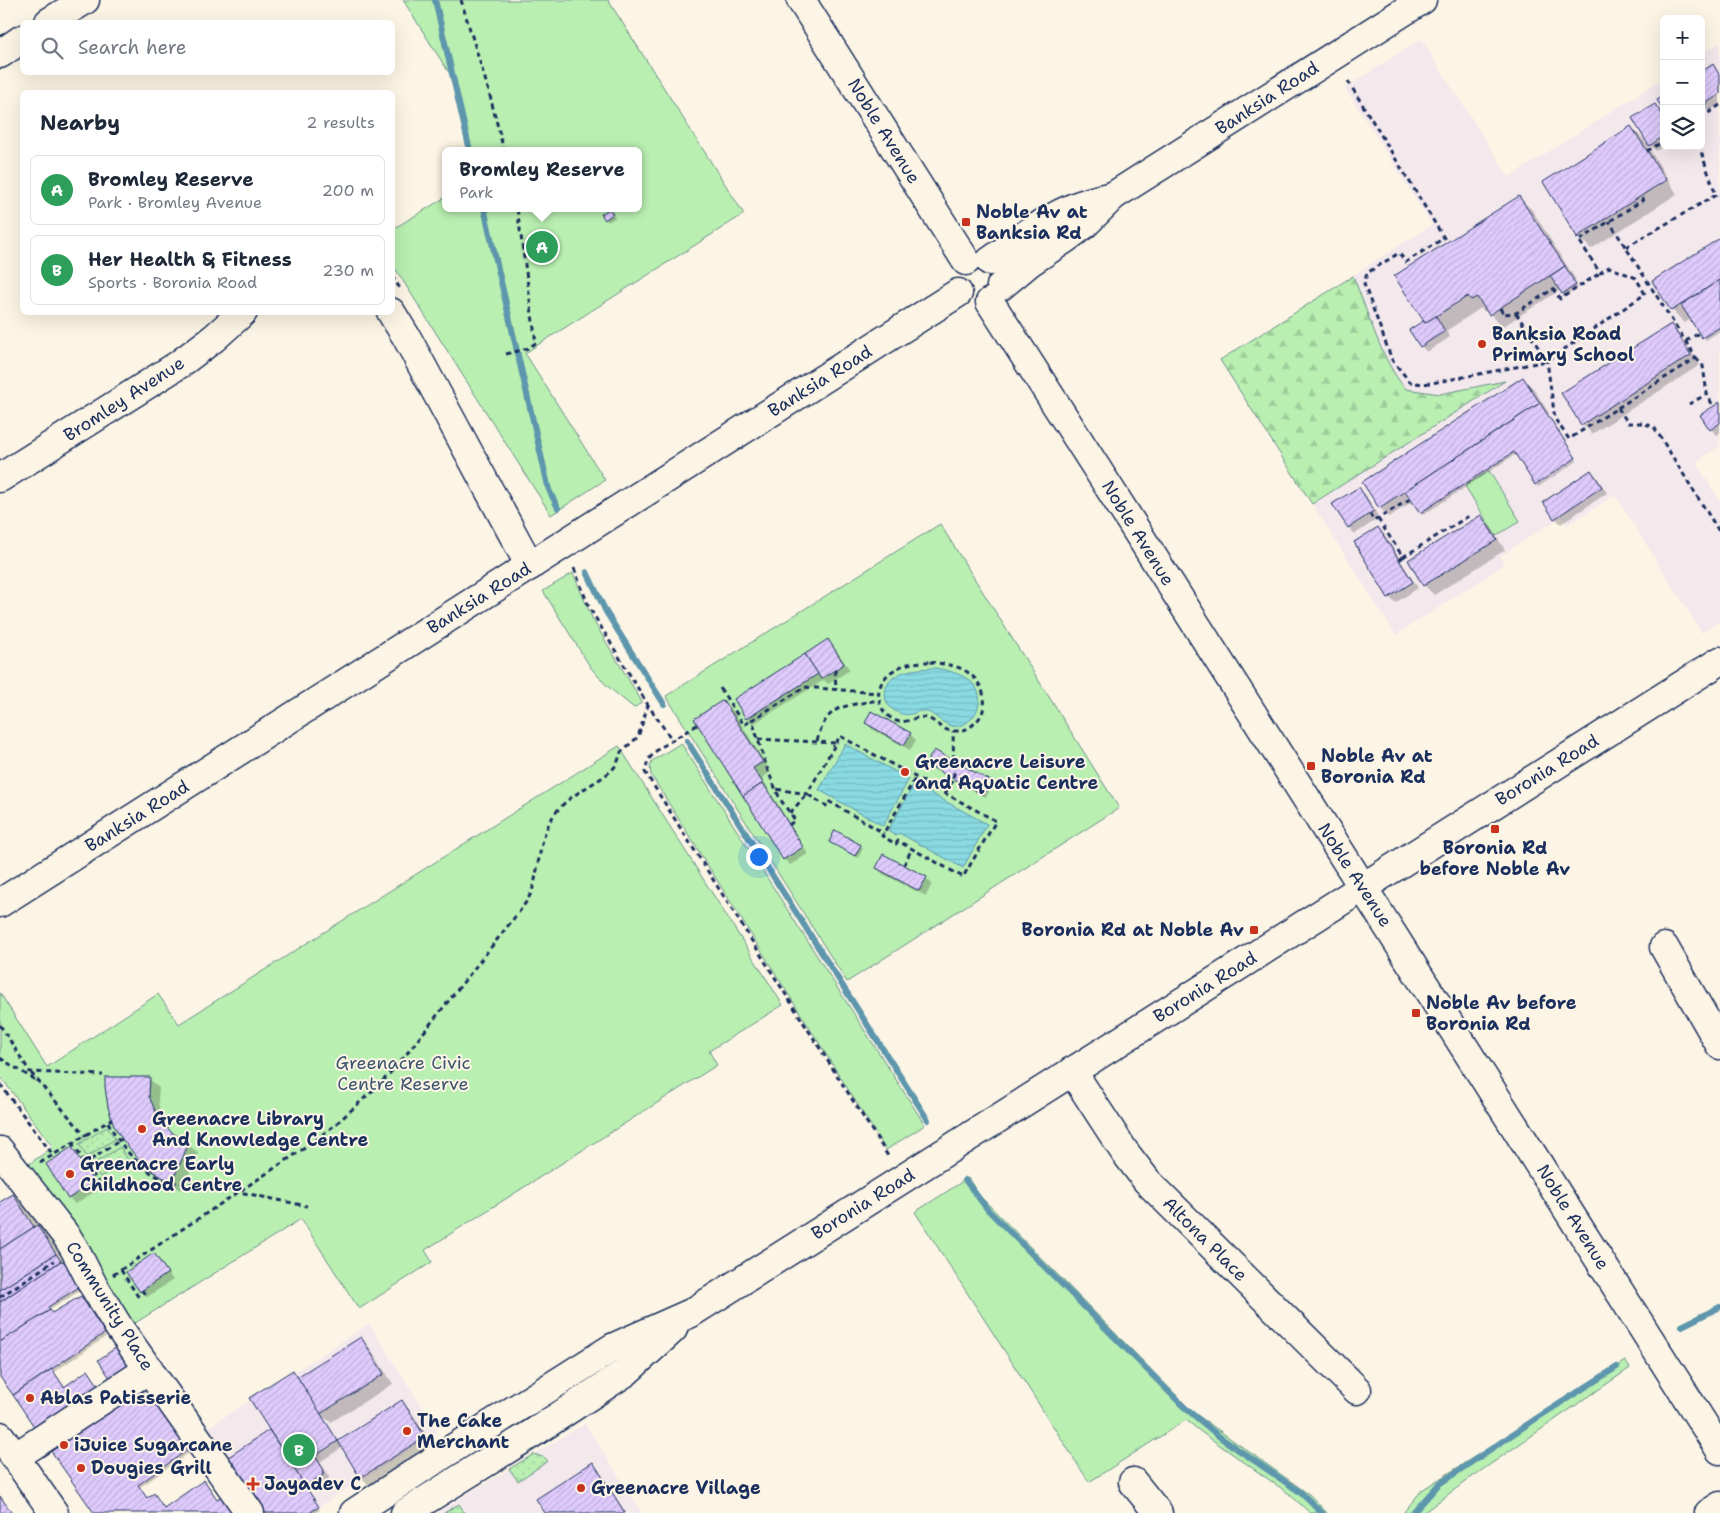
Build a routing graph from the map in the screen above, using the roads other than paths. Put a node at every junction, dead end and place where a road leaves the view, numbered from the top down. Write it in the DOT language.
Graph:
graph roads {
  1 [pos="85,0"];
  2 [pos="801,0"];
  3 [pos="1422,0"];
  4 [pos="52,20"];
  5 [pos="20,40"];
  6 [pos="0,54"];
  7 [pos="1112,196"];
  8 [pos="978,261"];
  9 [pos="958,293"];
  10 [pos="995,294"];
  11 [pos="240,315"];
  12 [pos="393,315"];
  13 [pos="0,478"];
  14 [pos="530,566"];
  15 [pos="1720,661"];
  16 [pos="1363,887"];
  17 [pos="0,903"];
  18 [pos="1664,947"];
  19 [pos="1720,1045"];
  20 [pos="1072,1071"];
  21 [pos="0,1151"];
  22 [pos="691,1313"];
  23 [pos="148,1369"];
  24 [pos="1357,1390"];
  25 [pos="8,1447"];
  26 [pos="1720,1450"];
  27 [pos="1133,1482"];
  28 [pos="1720,1506"];
  29 [pos="54,1513"];
  30 [pos="250,1513"];
  31 [pos="354,1513"];
  32 [pos="405,1513"];
  33 [pos="1158,1513"];
  34 [pos="1709,1513"];
  1 -- 4 [label="street"];
  2 -- 8 [label="street, Noble Avenue"];
  3 -- 7 [label="street, Banksia Road"];
  5 -- 6 [label="street"];
  7 -- 8 [label="street, Banksia Road"];
  7 -- 10 [label="street, Banksia Road"];
  8 -- 9 [label="street"];
  8 -- 10 [label="street"];
  9 -- 10 [label="street"];
  9 -- 14 [label="street, Banksia Road"];
  10 -- 16 [label="street, Noble Avenue"];
  11 -- 13 [label="street, Bromley Avenue"];
  12 -- 14 [label="street"];
  14 -- 17 [label="street, Banksia Road"];
  15 -- 16 [label="street, Boronia Road"];
  16 -- 20 [label="street, Boronia Road"];
  16 -- 26 [label="street, Noble Avenue"];
  18 -- 19 [label="street"];
  20 -- 22 [label="street, Boronia Road"];
  20 -- 24 [label="street, Altona Place"];
  21 -- 23 [label="street, Community Place"];
  22 -- 31 [label="street, Boronia Road"];
  22 -- 32 [label="street, Boronia Road"];
  23 -- 25 [label="street"];
  23 -- 30 [label="street, Community Place"];
  25 -- 29 [label="street"];
  27 -- 33 [label="street"];
  28 -- 34 [label="street"];
}
